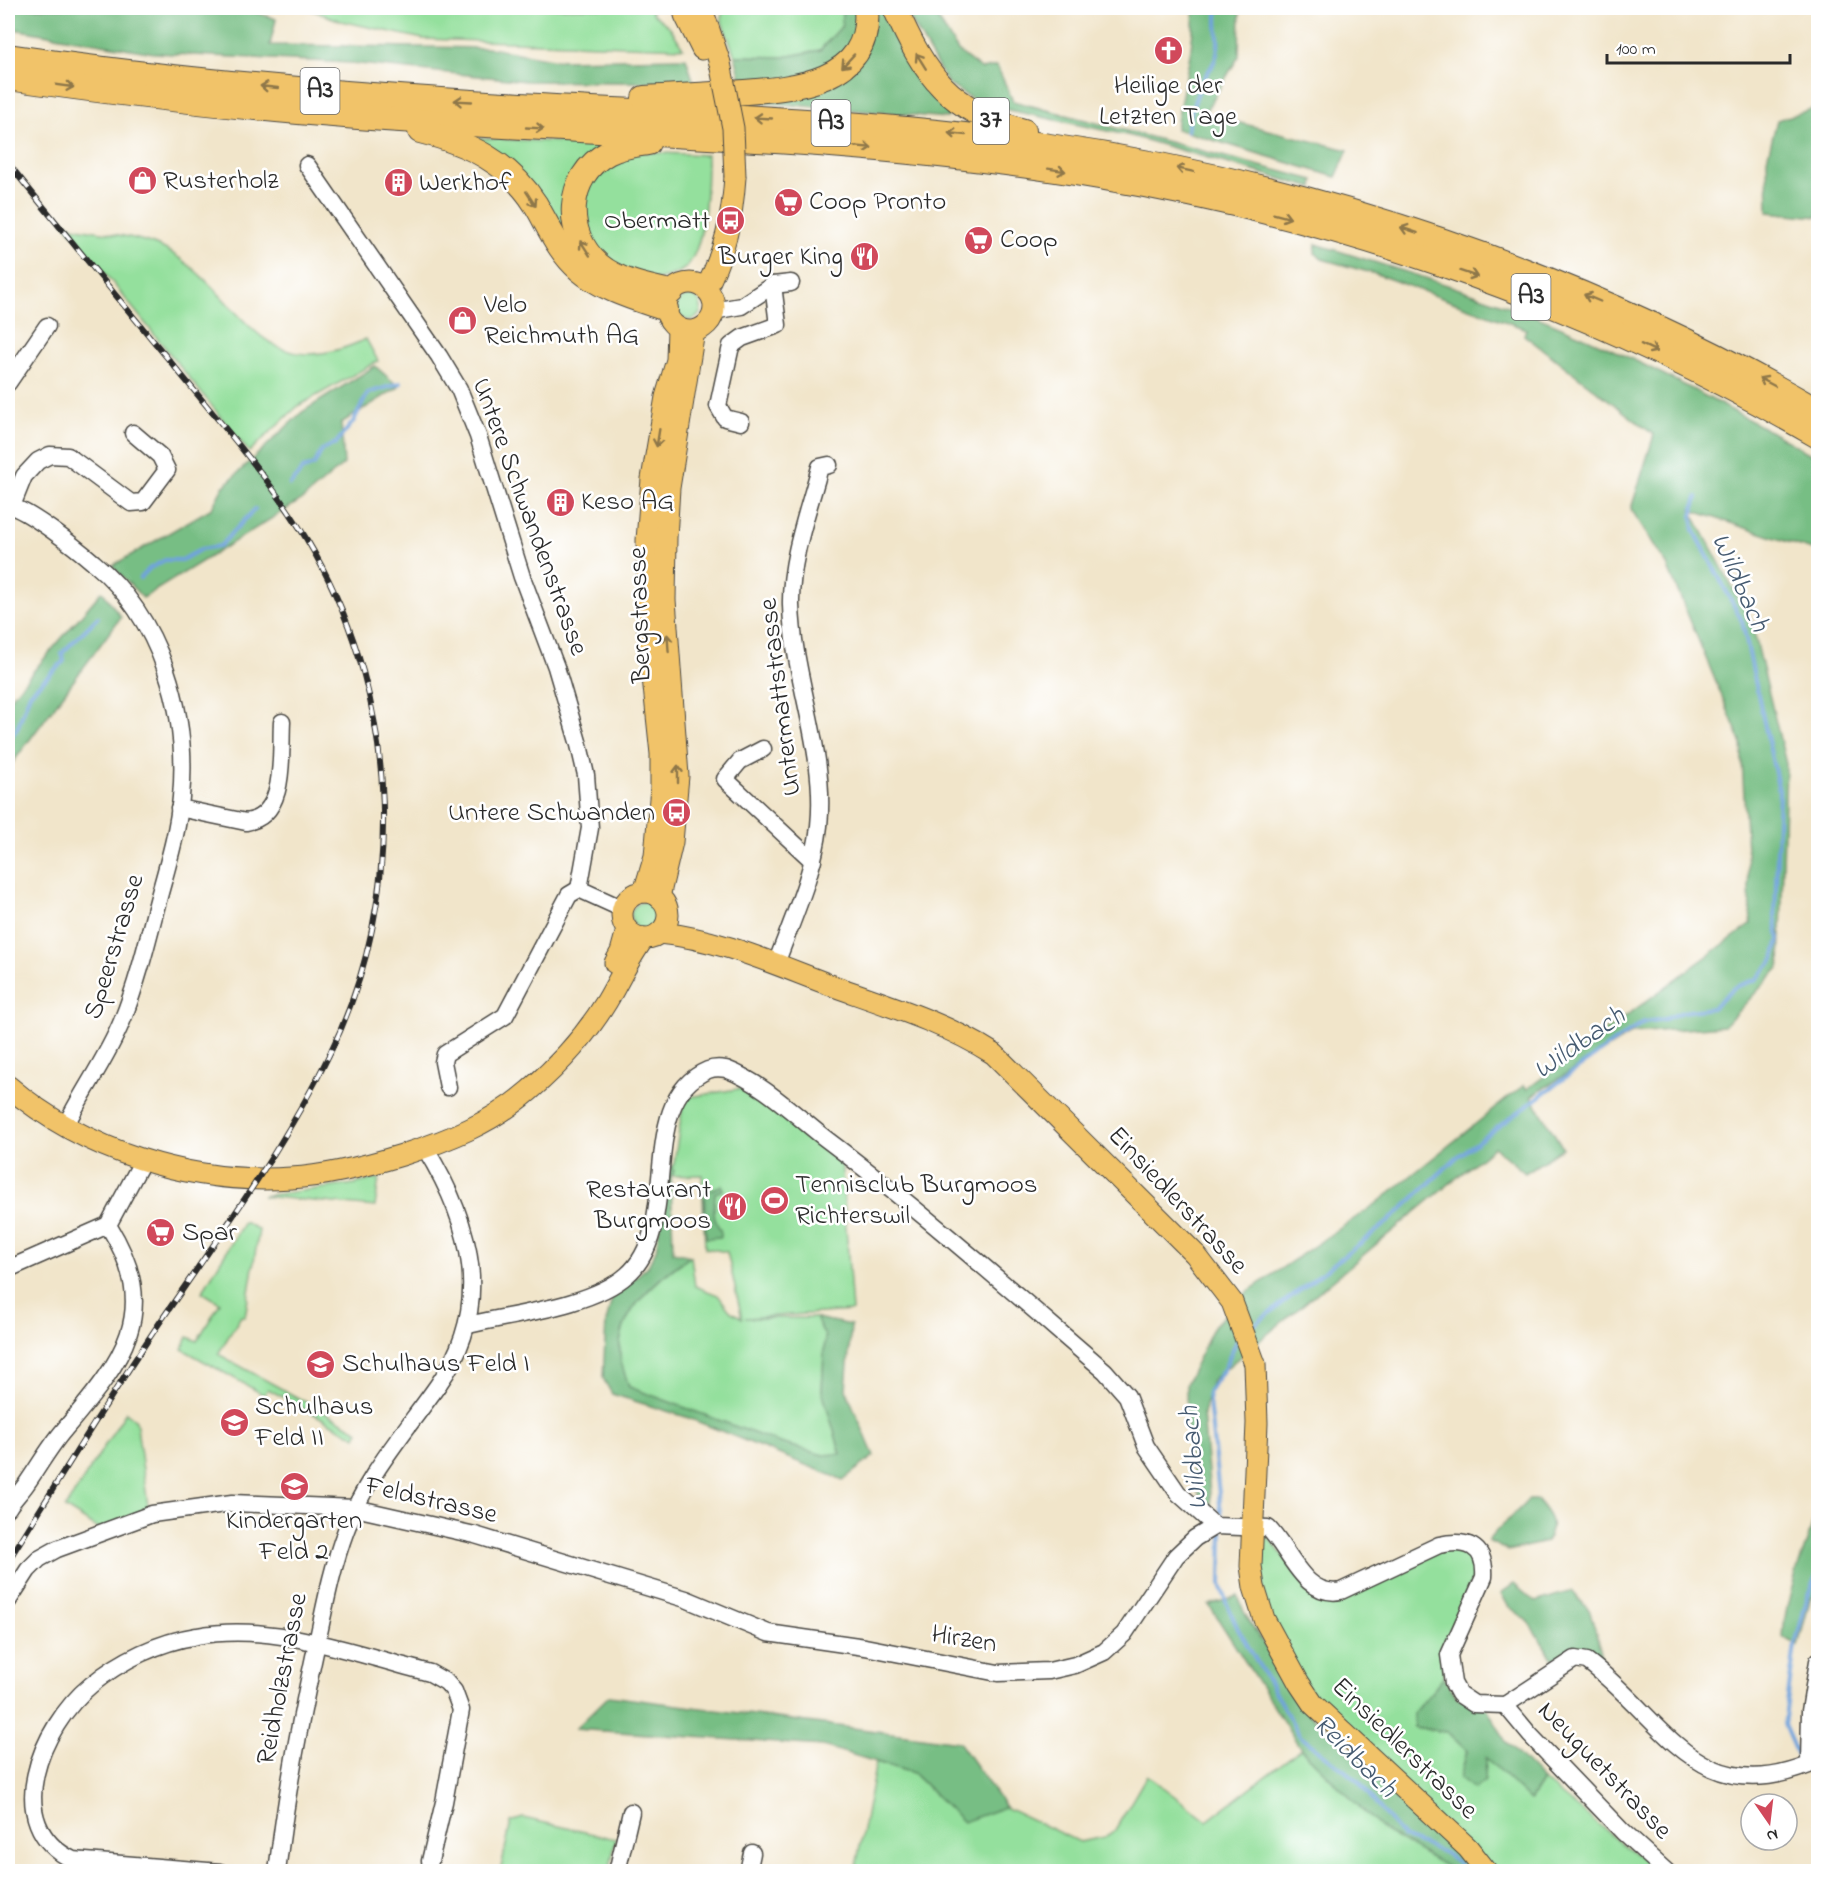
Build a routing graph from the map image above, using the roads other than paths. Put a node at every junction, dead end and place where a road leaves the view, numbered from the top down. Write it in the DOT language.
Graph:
graph roads {
  1 [pos="866,8"];
  2 [pos="896,8"];
  3 [pos="690,10"];
  4 [pos="8,56"];
  5 [pos="8,78"];
  6 [pos="522,105"];
  7 [pos="372,118"];
  8 [pos="700,136"];
  9 [pos="1139,161"];
  10 [pos="307,165"];
  11 [pos="791,283"];
  12 [pos="773,285"];
  13 [pos="684,305"];
  14 [pos="713,311"];
  15 [pos="46,326"];
  16 [pos="8,383"];
  17 [pos="1818,411"];
  18 [pos="741,422"];
  19 [pos="133,433"];
  20 [pos="1818,436"];
  21 [pos="829,465"];
  22 [pos="10,506"];
  23 [pos="282,722"];
  24 [pos="763,749"];
  25 [pos="179,808"];
  26 [pos="813,861"];
  27 [pos="579,889"];
  28 [pos="657,900"];
  29 [pos="638,927"];
  30 [pos="725,947"];
  31 [pos="776,964"];
  32 [pos="8,1086"];
  33 [pos="448,1087"];
  34 [pos="66,1125"];
  35 [pos="425,1148"];
  36 [pos="143,1160"];
  37 [pos="108,1225"];
  38 [pos="8,1269"];
  39 [pos="468,1324"];
  40 [pos="8,1508"];
  41 [pos="355,1508"];
  42 [pos="1215,1526"];
  43 [pos="1243,1526"];
  44 [pos="651,1591"];
  45 [pos="8,1601"];
  46 [pos="316,1645"];
  47 [pos="1818,1661"];
  48 [pos="1505,1704"];
  49 [pos="631,1812"];
  50 [pos="752,1853"];
  51 [pos="430,1860"];
  52 [pos="220,1872"];
  53 [pos="277,1872"];
  54 [pos="617,1872"];
  55 [pos="748,1872"];
  56 [pos="1487,1872"];
  57 [pos="1667,1872"];
  1 -- 6 [label="highway, one-way"];
  9 -- 2 [label="highway, 37, one-way"];
  3 -- 13 [label="main road, Bergstrasse, bridge"];
  6 -- 4 [label="highway, A3, one-way"];
  5 -- 7 [label="highway, A3, one-way"];
  9 -- 6 [label="highway, A3, one-way"];
  7 -- 8 [label="highway, A3, one-way"];
  7 -- 13 [label="highway, one-way"];
  13 -- 8 [label="highway, one-way"];
  8 -- 20 [label="highway, A3, one-way"];
  17 -- 9 [label="highway, A3, one-way"];
  10 -- 27 [label="street, Untere Schwandenstrasse"];
  11 -- 12 [label="street"];
  12 -- 14 [label="street"];
  12 -- 18 [label="street"];
  13 -- 14 [label="main road"];
  13 -- 28 [label="main road, Bergstrasse"];
  15 -- 16 [label="street"];
  19 -- 22 [label="street, Speerstrasse"];
  21 -- 26 [label="street, Untermattstrasse"];
  22 -- 25 [label="street, Speerstrasse"];
  23 -- 25 [label="street"];
  24 -- 26 [label="street, Untermattstrasse"];
  25 -- 34 [label="street, Speerstrasse"];
  26 -- 31 [label="street, Untermattstrasse"];
  27 -- 29 [label="street"];
  27 -- 33 [label="street, Untere Schwandenstrasse"];
  28 -- 29 [label="main road, Bergstrasse"];
  28 -- 29 [label="main road"];
  28 -- 30 [label="main road, Einsiedlerstrasse"];
  29 -- 30 [label="main road, Einsiedlerstrasse"];
  29 -- 35 [label="main road, Bergstrasse"];
  30 -- 31 [label="main road, Einsiedlerstrasse"];
  31 -- 43 [label="main road, Einsiedlerstrasse"];
  32 -- 34 [label="main road, Bergstrasse"];
  34 -- 36 [label="main road, Bergstrasse"];
  35 -- 36 [label="main road, Bergstrasse"];
  35 -- 39 [label="street, Reidholzstrasse"];
  36 -- 37 [label="street"];
  37 -- 38 [label="street"];
  37 -- 40 [label="street"];
  39 -- 41 [label="street, Reidholzstrasse"];
  39 -- 42 [label="street"];
  41 -- 44 [label="street, Feldstrasse"];
  41 -- 45 [label="street, Feldstrasse"];
  41 -- 46 [label="street, Reidholzstrasse"];
  42 -- 43 [label="street"];
  42 -- 44 [label="street, Hirzen"];
  43 -- 48 [label="street"];
  43 -- 56 [label="main road, Einsiedlerstrasse"];
  46 -- 51 [label="street"];
  46 -- 52 [label="street"];
  46 -- 53 [label="street, Reidholzstrasse"];
  47 -- 48 [label="street"];
  48 -- 57 [label="street, Neuguetstrasse"];
  49 -- 54 [label="street"];
  50 -- 55 [label="street"];
}
